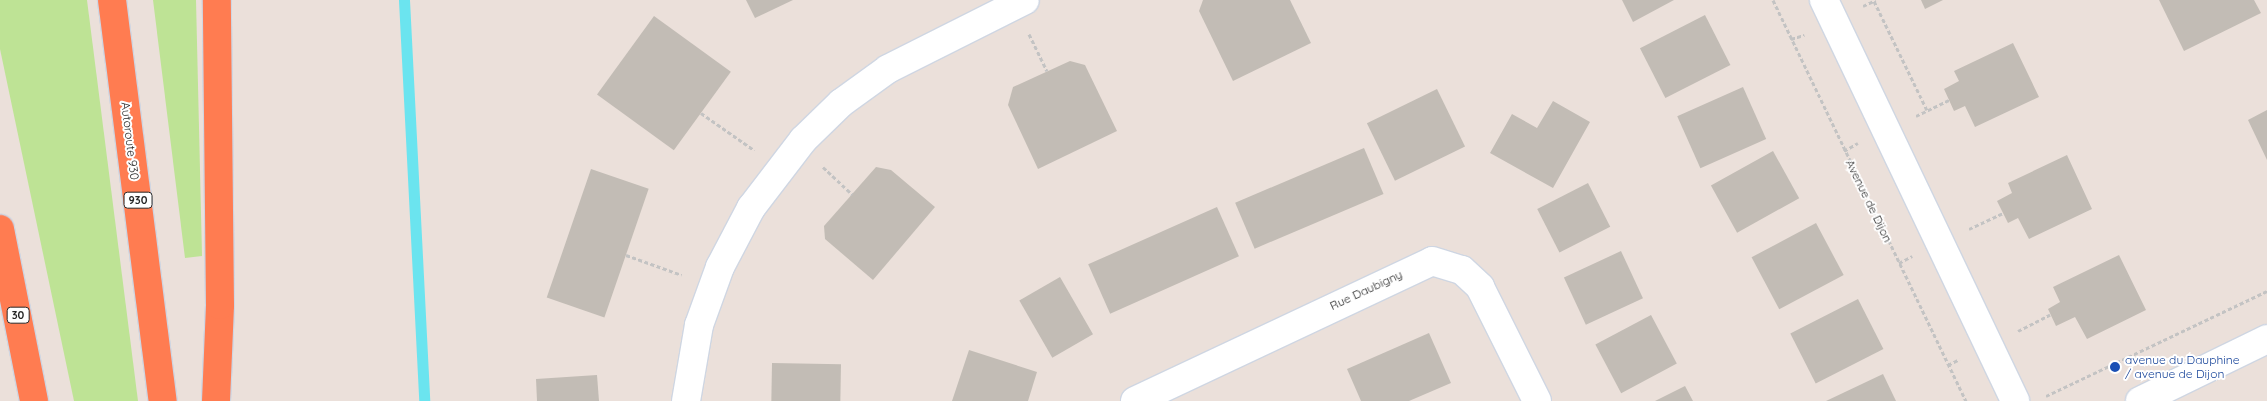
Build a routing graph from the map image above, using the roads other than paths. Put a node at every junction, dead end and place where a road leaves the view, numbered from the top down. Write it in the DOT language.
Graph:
graph roads {
  1 [pos="112,0"];
  2 [pos="217,0"];
  3 [pos="1025,0"];
  4 [pos="1824,0"];
  5 [pos="0,229"];
  6 [pos="2267,339"];
  7 [pos="34,401"];
  8 [pos="164,401"];
  9 [pos="216,401"];
  10 [pos="686,401"];
  11 [pos="1135,401"];
  12 [pos="1537,401"];
  13 [pos="2015,401"];
  14 [pos="2140,401"];
  1 -- 8 [label="highway, Autoroute 930 / 930"];
  2 -- 9 [label="highway"];
  3 -- 10 [label="street"];
  4 -- 13 [label="street"];
  5 -- 7 [label="highway, 30"];
  6 -- 14 [label="street"];
  11 -- 12 [label="street, Rue Daubigny"];
}
